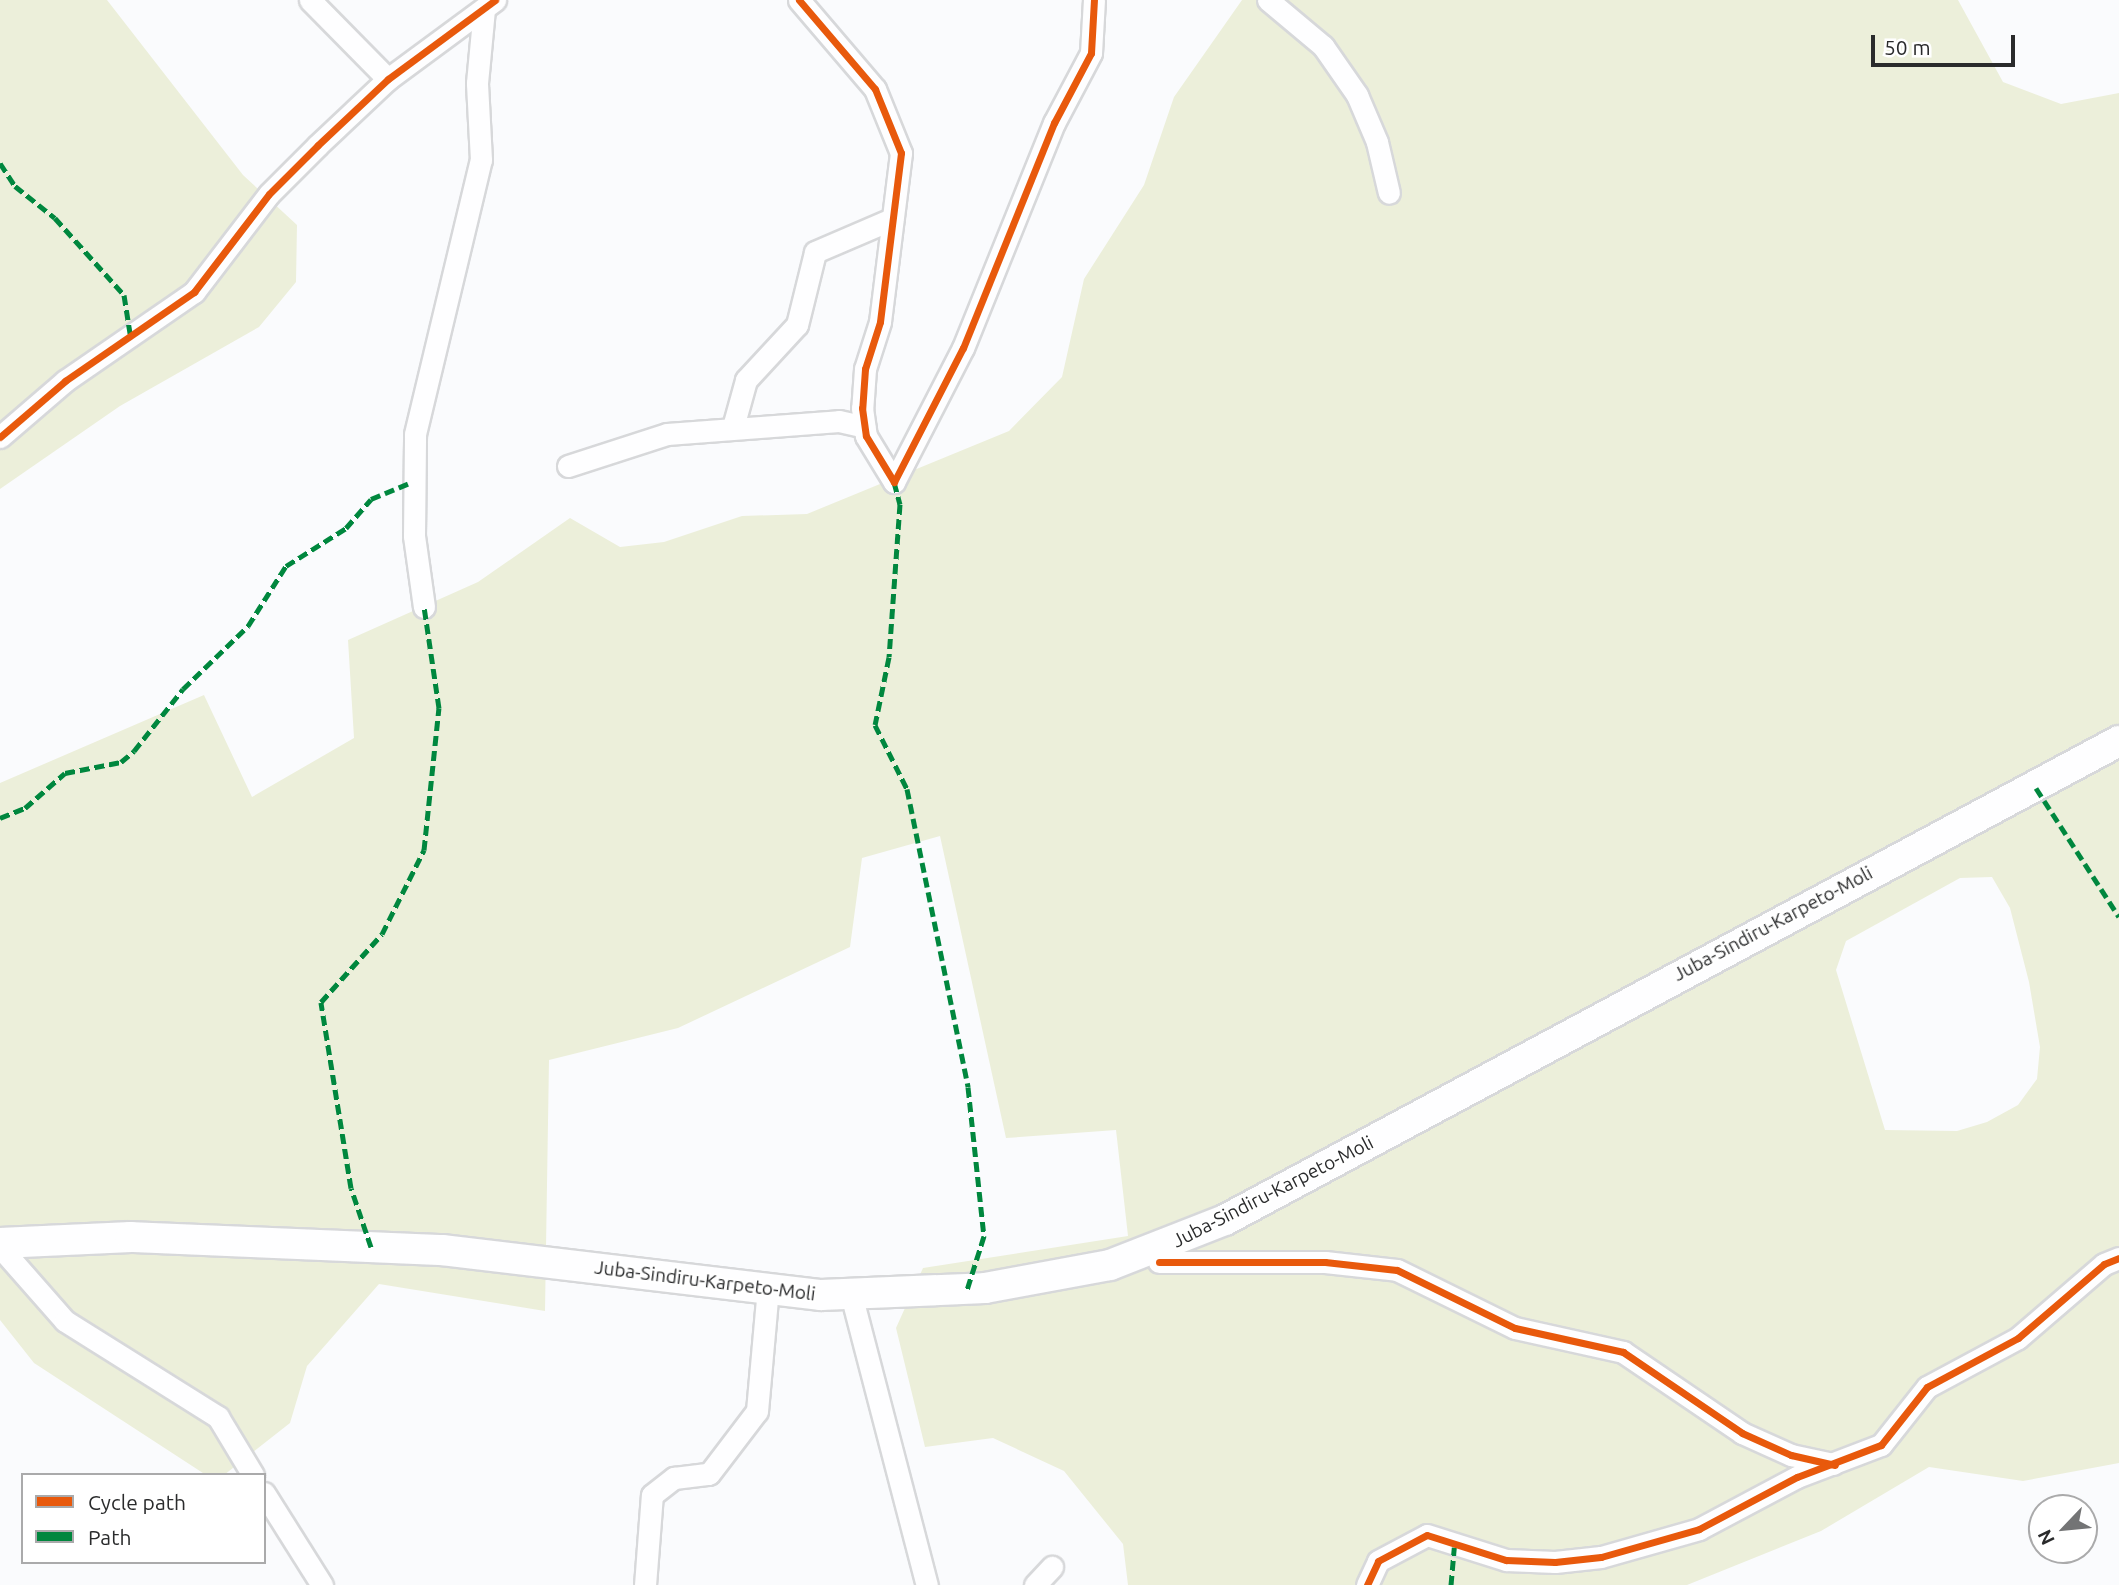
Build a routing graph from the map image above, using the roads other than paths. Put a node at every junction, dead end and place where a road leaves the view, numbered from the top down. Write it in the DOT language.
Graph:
graph roads {
  1 [pos="310,0"];
  2 [pos="799,0"];
  3 [pos="1094,0"];
  4 [pos="1268,0"];
  5 [pos="489,4"];
  6 [pos="388,79"];
  7 [pos="1389,194"];
  8 [pos="892,219"];
  9 [pos="733,427"];
  10 [pos="864,427"];
  11 [pos="0,437"];
  12 [pos="568,466"];
  13 [pos="424,607"];
  14 [pos="2119,741"];
  15 [pos="0,1245"];
  16 [pos="2119,1258"];
  17 [pos="1159,1262"];
  18 [pos="768,1288"];
  19 [pos="851,1294"];
  20 [pos="1835,1465"];
  21 [pos="252,1473"];
  22 [pos="266,1496"];
  23 [pos="1052,1567"];
  24 [pos="322,1585"];
  25 [pos="646,1585"];
  26 [pos="927,1585"];
  27 [pos="1035,1585"];
  28 [pos="1367,1585"];
  1 -- 6 [label="street"];
  2 -- 8 [label="street"];
  3 -- 10 [label="street"];
  4 -- 7 [label="street"];
  5 -- 6 [label="street"];
  5 -- 13 [label="street"];
  6 -- 11 [label="street"];
  8 -- 9 [label="street"];
  8 -- 10 [label="street"];
  9 -- 10 [label="street"];
  9 -- 12 [label="street"];
  14 -- 19 [label="main road, Juba-Sindiru-Karpeto-Moli"];
  15 -- 18 [label="main road, Juba-Sindiru-Karpeto-Moli"];
  15 -- 21 [label="street"];
  16 -- 20 [label="street"];
  17 -- 20 [label="street"];
  18 -- 19 [label="main road, Juba-Sindiru-Karpeto-Moli"];
  18 -- 25 [label="street"];
  19 -- 26 [label="street"];
  20 -- 28 [label="street"];
  22 -- 24 [label="street"];
  23 -- 27 [label="street"];
}
